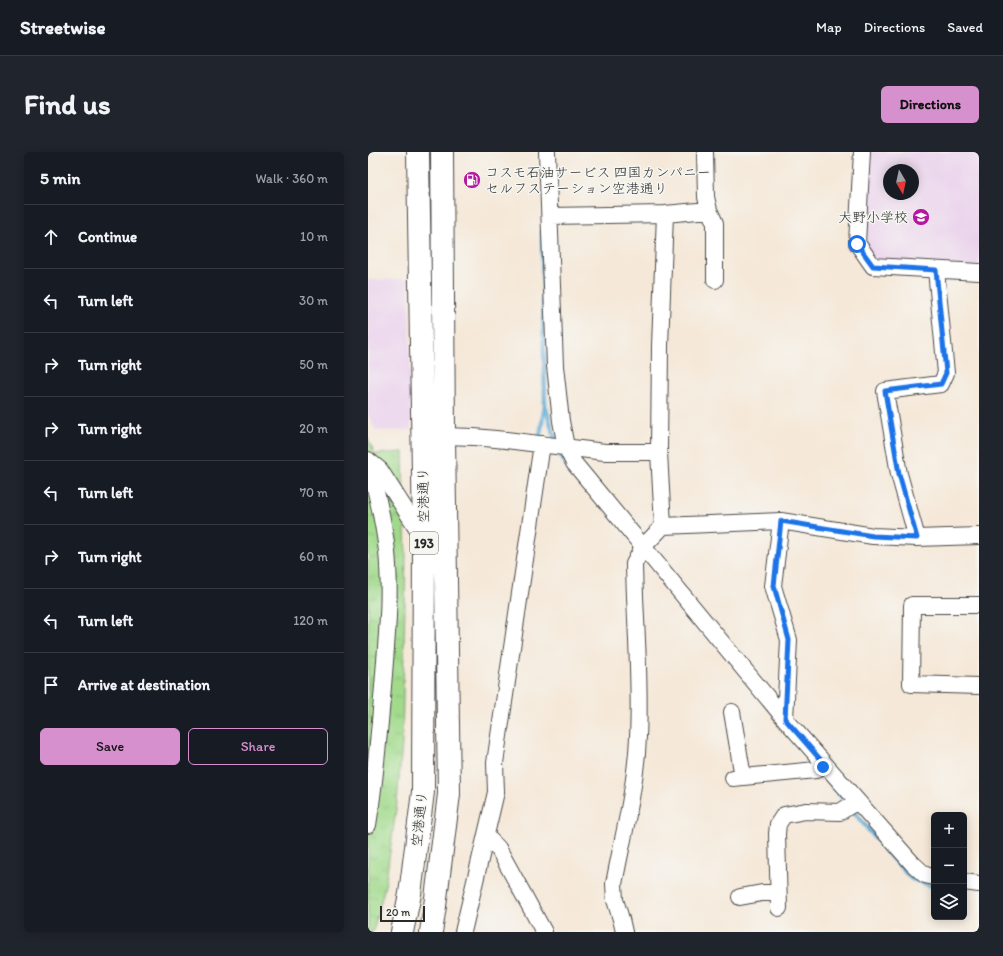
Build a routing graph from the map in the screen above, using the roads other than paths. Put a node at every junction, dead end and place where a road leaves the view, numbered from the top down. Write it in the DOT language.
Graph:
graph roads {
  1 [pos="418,152"];
  2 [pos="442,152"];
  3 [pos="547,152"];
  4 [pos="705,152"];
  5 [pos="862,152"];
  6 [pos="708,210"];
  7 [pos="665,214"];
  8 [pos="550,216"];
  9 [pos="936,270"];
  10 [pos="979,272"];
  11 [pos="714,280"];
  12 [pos="444,436"];
  13 [pos="542,444"];
  14 [pos="566,447"];
  15 [pos="659,452"];
  16 [pos="368,460"];
  17 [pos="781,521"];
  18 [pos="663,526"];
  19 [pos="979,536"];
  20 [pos="917,538"];
  21 [pos="424,540"];
  22 [pos="643,547"];
  23 [pos="979,605"];
  24 [pos="979,686"];
  25 [pos="732,712"];
  26 [pos="785,719"];
  27 [pos="822,768"];
  28 [pos="852,804"];
  29 [pos="368,826"];
  30 [pos="486,836"];
  31 [pos="931,876"];
  32 [pos="967,882"];
  33 [pos="979,884"];
  34 [pos="740,897"];
  35 [pos="402,932"];
  36 [pos="430,932"];
  37 [pos="463,932"];
  38 [pos="544,932"];
  39 [pos="624,932"];
  1 -- 21 [label="highway, 空港通り / 193"];
  2 -- 12 [label="highway, 空港通り / 193"];
  3 -- 8 [label="street"];
  4 -- 6 [label="street"];
  5 -- 9 [label="street"];
  6 -- 7 [label="street"];
  6 -- 11 [label="street"];
  7 -- 8 [label="street"];
  7 -- 15 [label="street"];
  8 -- 14 [label="street"];
  9 -- 10 [label="street"];
  9 -- 20 [label="street"];
  12 -- 13 [label="street"];
  12 -- 36 [label="highway, 空港通り / 193"];
  13 -- 14 [label="street"];
  13 -- 30 [label="street"];
  14 -- 15 [label="street"];
  14 -- 22 [label="street"];
  15 -- 18 [label="street"];
  16 -- 21 [label="street"];
  16 -- 29 [label="street"];
  17 -- 18 [label="street"];
  17 -- 20 [label="street"];
  17 -- 26 [label="street"];
  18 -- 22 [label="street"];
  19 -- 20 [label="street"];
  21 -- 35 [label="highway, 空港通り / 193"];
  22 -- 26 [label="street"];
  22 -- 39 [label="street"];
  23 -- 24 [label="street"];
  25 -- 27 [label="street"];
  26 -- 27 [label="street"];
  27 -- 28 [label="street"];
  28 -- 31 [label="street"];
  28 -- 34 [label="street"];
  30 -- 37 [label="street"];
  30 -- 38 [label="street"];
  32 -- 33 [label="street"];
}
